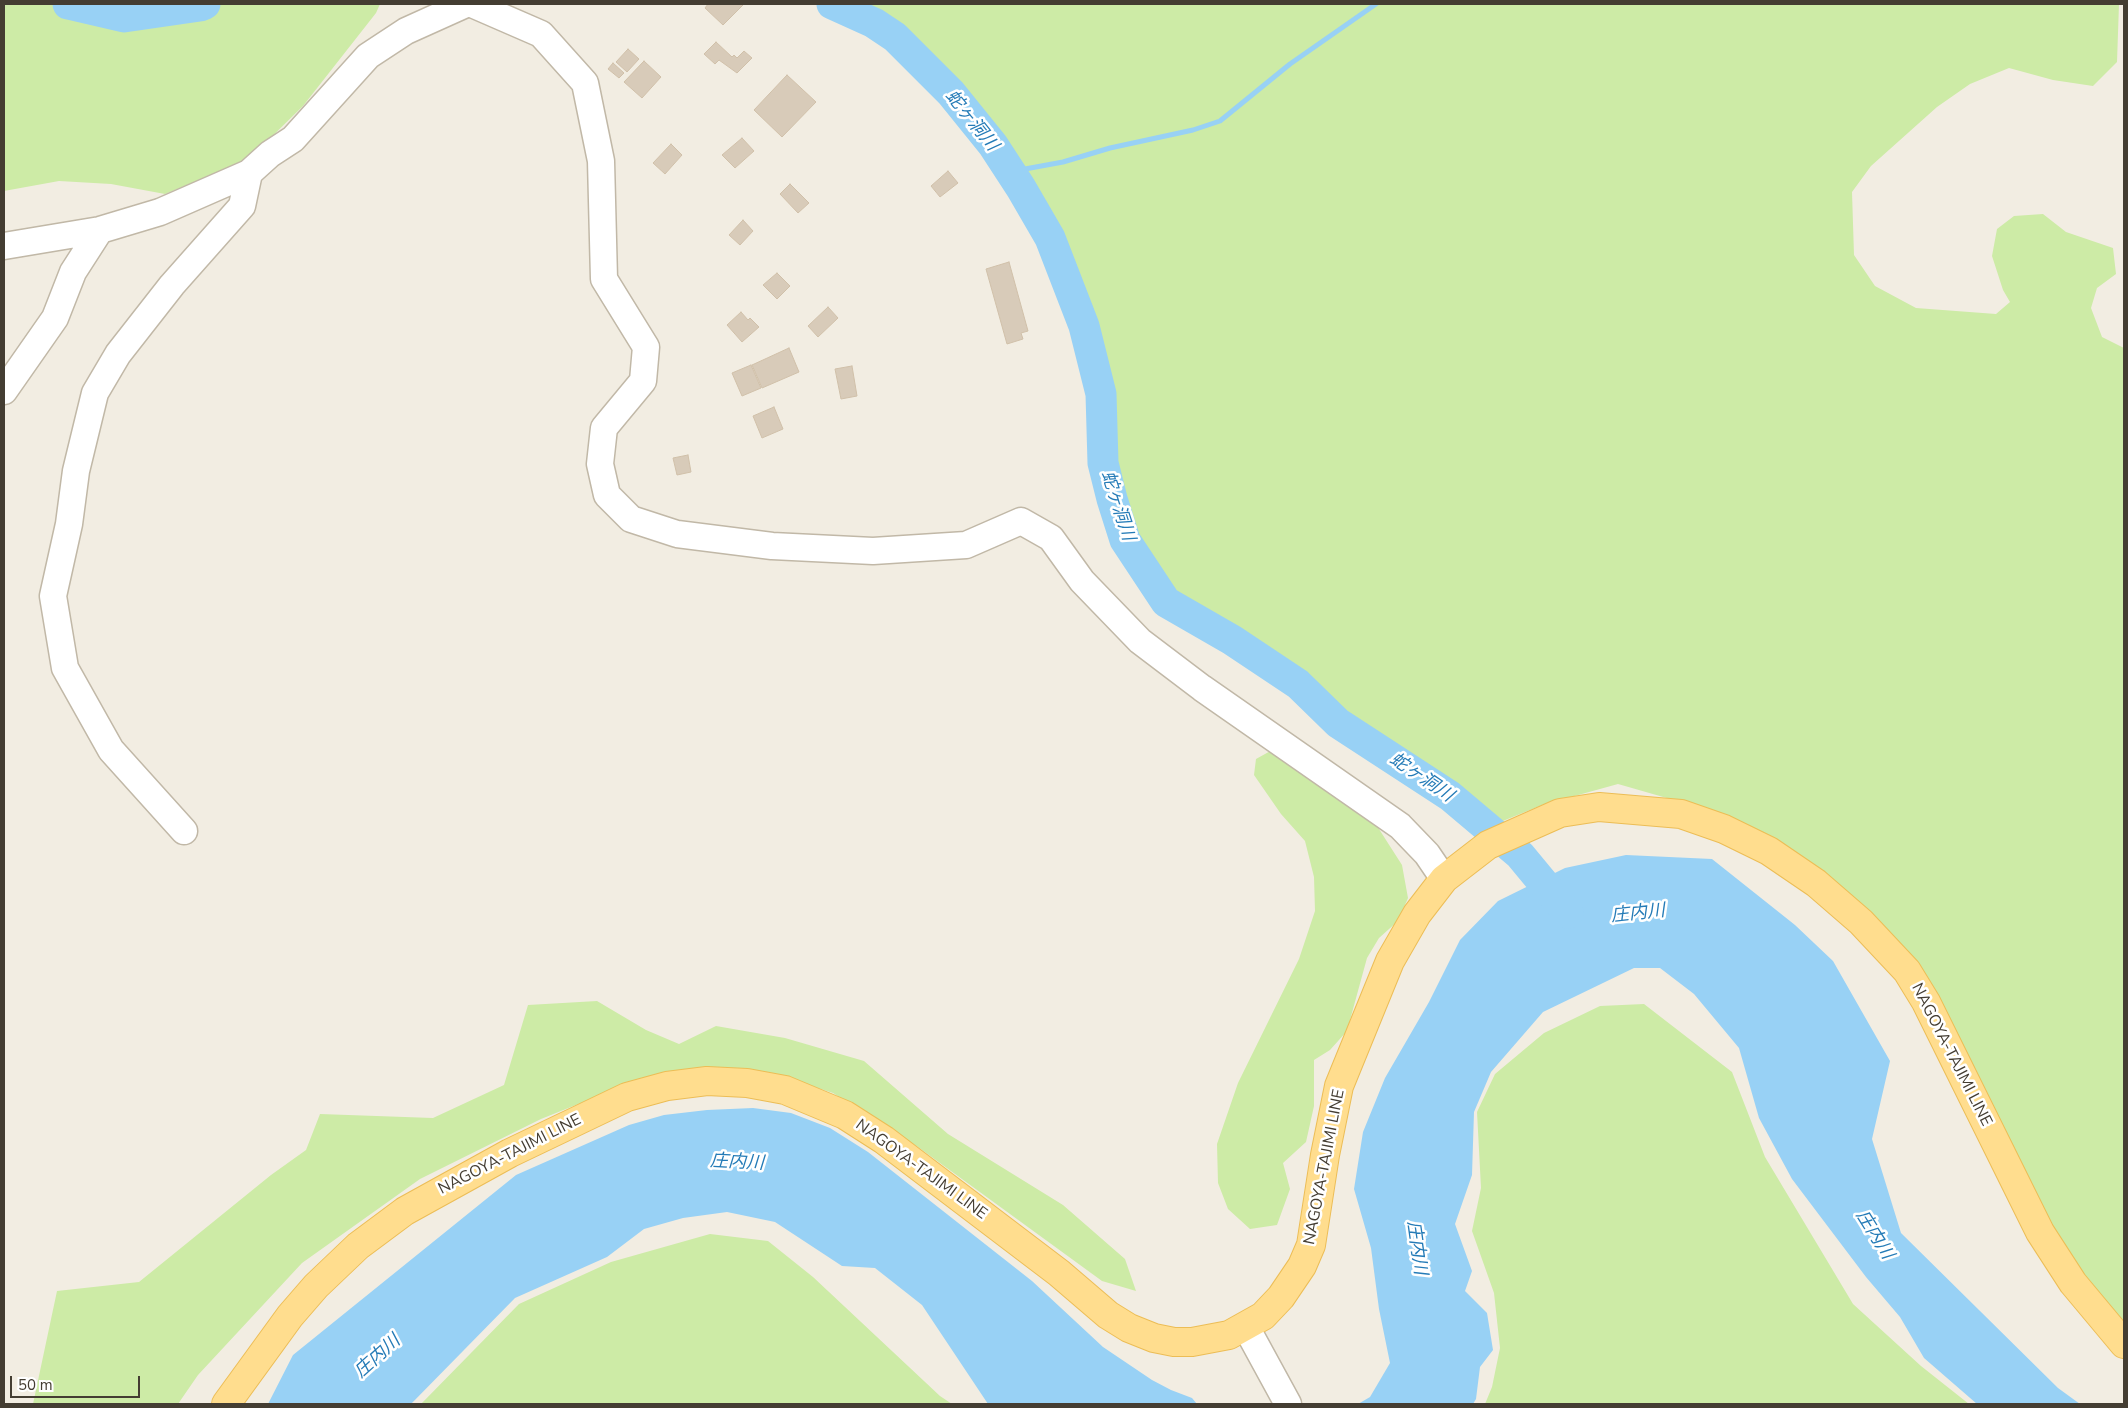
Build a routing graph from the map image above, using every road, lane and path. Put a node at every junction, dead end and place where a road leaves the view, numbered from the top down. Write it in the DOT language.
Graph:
graph roads {
  1 [pos="466,4"];
  2 [pos="472,4"];
  3 [pos="249,173"];
  4 [pos="100,230"];
  5 [pos="4,246"];
  6 [pos="4,392"];
  7 [pos="184,830"];
  8 [pos="1444,879"];
  9 [pos="1246,1327"];
  10 [pos="2124,1344"];
  11 [pos="226,1404"];
  12 [pos="1288,1404"];
  1 -- 3 [label="street"];
  2 -- 8 [label="street"];
  3 -- 4 [label="street"];
  3 -- 7 [label="street"];
  4 -- 5 [label="street"];
  4 -- 6 [label="street"];
  8 -- 9 [label="main road, NAGOYA-TAJIMI LINE"];
  8 -- 10 [label="main road, NAGOYA-TAJIMI LINE"];
  9 -- 11 [label="main road, NAGOYA-TAJIMI LINE"];
  9 -- 12 [label="street"];
}
